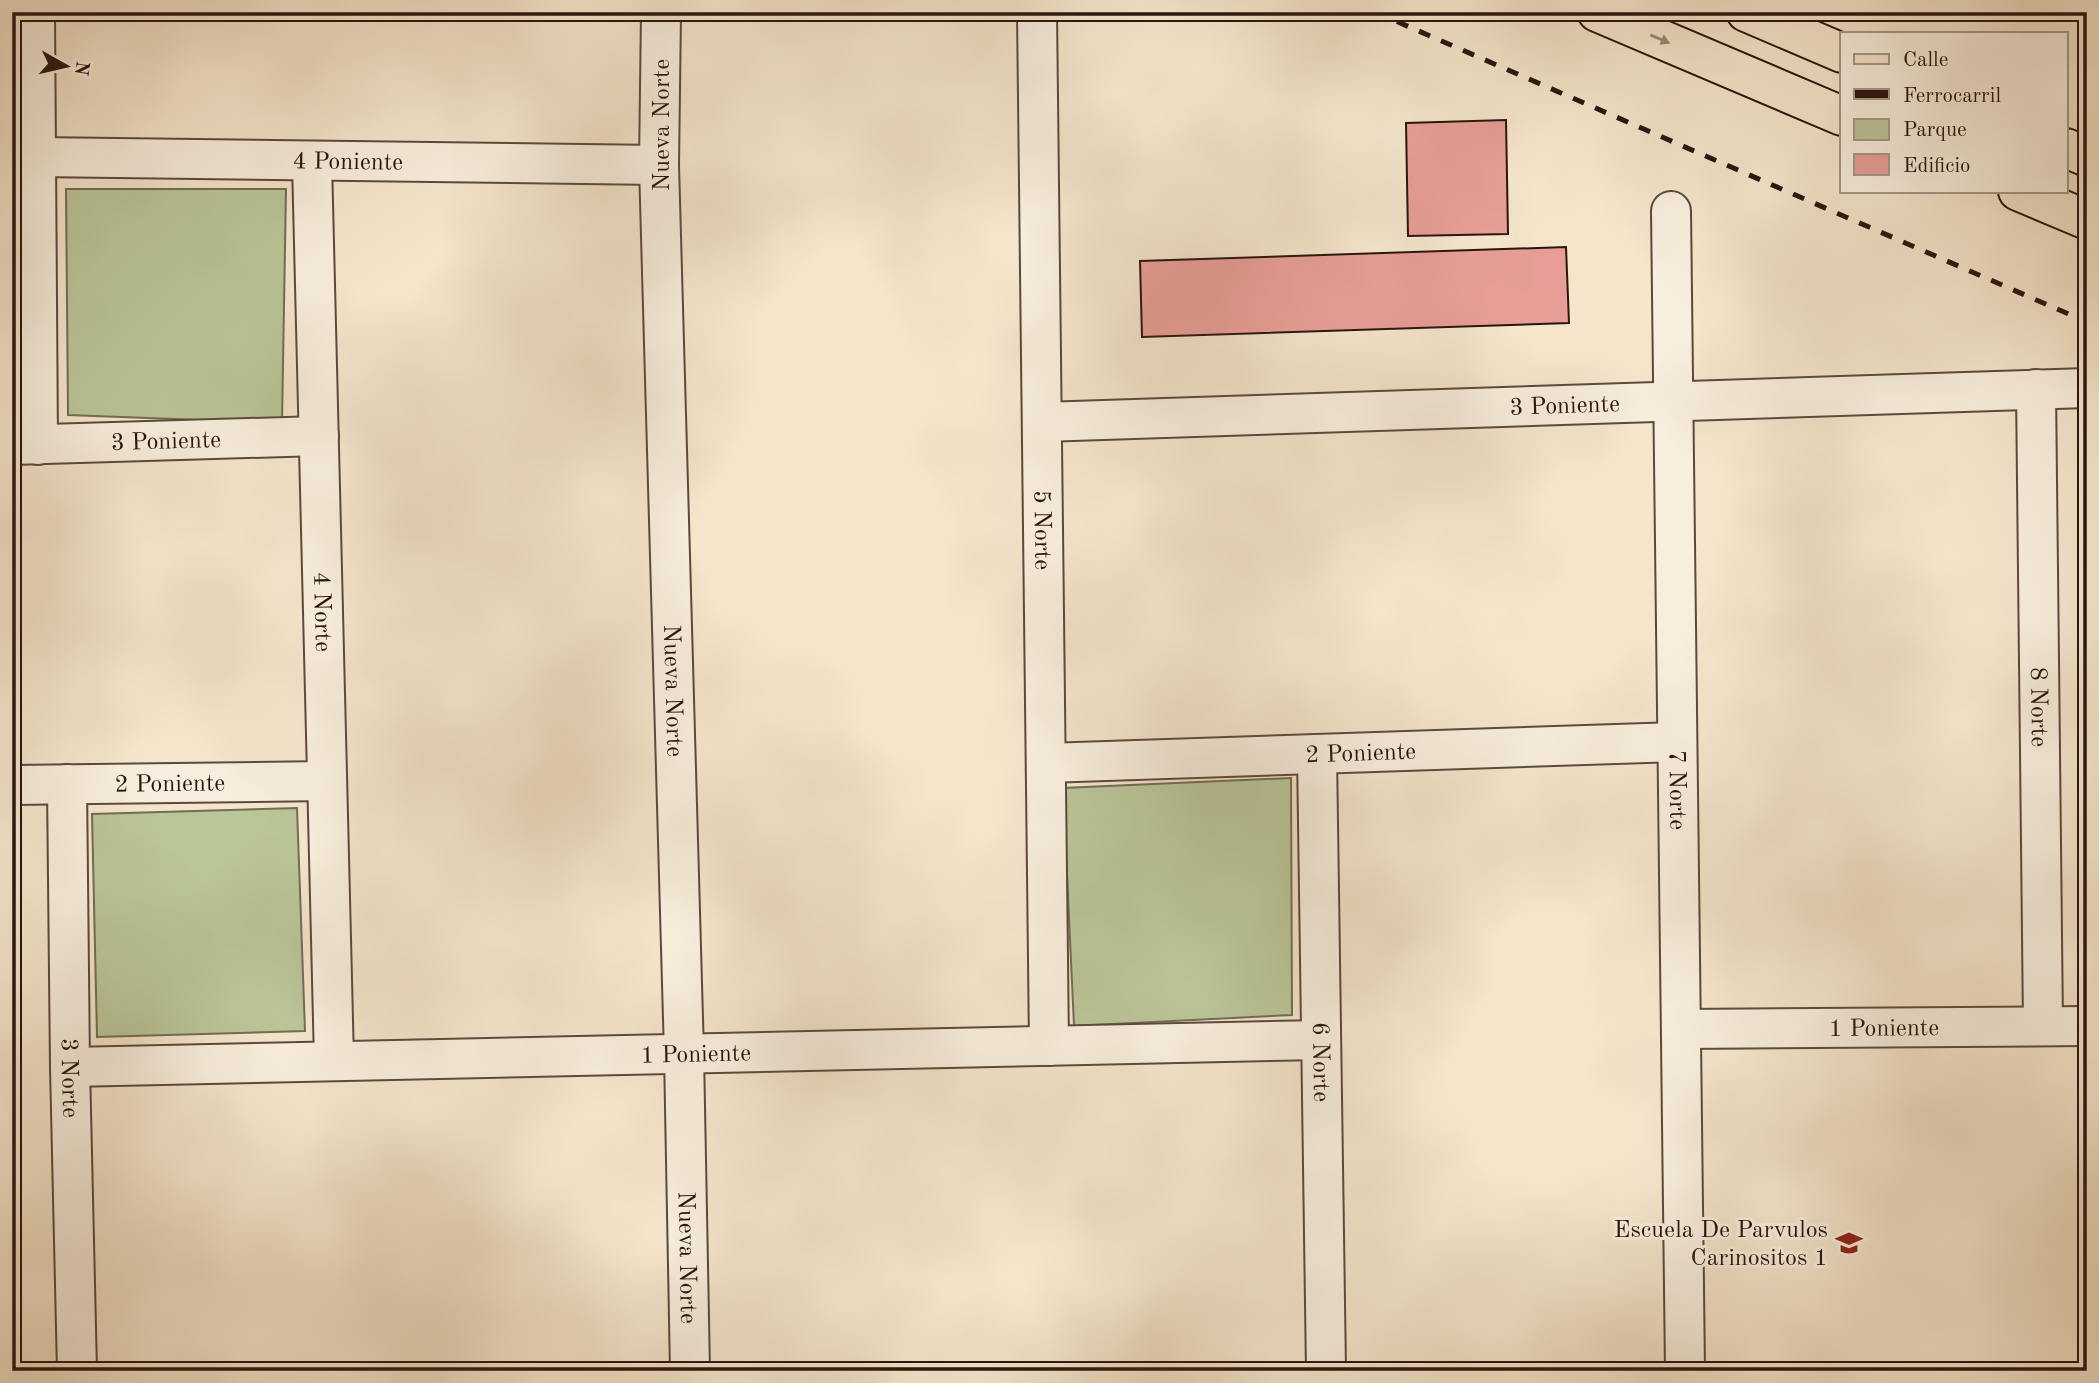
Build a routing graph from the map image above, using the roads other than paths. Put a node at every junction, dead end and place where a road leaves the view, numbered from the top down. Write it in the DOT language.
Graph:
graph roads {
  1 [pos="35,12"];
  2 [pos="661,12"];
  3 [pos="1037,12"];
  4 [pos="1597,12"];
  5 [pos="1746,12"];
  6 [pos="1840,52"];
  7 [pos="1840,115"];
  8 [pos="2068,149"];
  9 [pos="36,157"];
  10 [pos="2087,157"];
  11 [pos="312,162"];
  12 [pos="659,165"];
  13 [pos="2020,192"];
  14 [pos="1671,211"];
  15 [pos="2087,220"];
  16 [pos="2087,388"];
  17 [pos="2036,389"];
  18 [pos="1673,400"];
  19 [pos="1042,422"];
  20 [pos="319,436"];
  21 [pos="25,445"];
  22 [pos="1677,742"];
  23 [pos="1317,754"];
  24 [pos="1046,763"];
  25 [pos="327,781"];
  26 [pos="67,784"];
  27 [pos="12,785"];
  28 [pos="2043,1026"];
  29 [pos="2087,1026"];
  30 [pos="1681,1029"];
  31 [pos="1321,1040"];
  32 [pos="1049,1046"];
  33 [pos="684,1054"];
  34 [pos="334,1061"];
  35 [pos="70,1067"];
  36 [pos="77,1371"];
  37 [pos="690,1371"];
  38 [pos="1326,1371"];
  39 [pos="1685,1371"];
  1 -- 9 [label="street"];
  2 -- 12 [label="street, Nueva Norte"];
  3 -- 19 [label="street, 5 Norte"];
  4 -- 7 [label="main road, one-way"];
  5 -- 6 [label="main road"];
  8 -- 10 [label="main road"];
  9 -- 11 [label="street, 4 Poniente"];
  9 -- 21 [label="street"];
  11 -- 12 [label="street, 4 Poniente"];
  11 -- 20 [label="street, 4 Norte"];
  12 -- 33 [label="street, Nueva Norte"];
  13 -- 15 [label="main road"];
  14 -- 18 [label="street, 7 Norte"];
  16 -- 17 [label="street, 3 Poniente"];
  17 -- 18 [label="street, 3 Poniente"];
  17 -- 28 [label="street, 8 Norte"];
  18 -- 19 [label="street, 3 Poniente"];
  18 -- 22 [label="street, 7 Norte"];
  19 -- 24 [label="street, 5 Norte"];
  20 -- 21 [label="street, 3 Poniente"];
  20 -- 25 [label="street, 4 Norte"];
  22 -- 23 [label="street, 2 Poniente"];
  22 -- 30 [label="street, 7 Norte"];
  23 -- 24 [label="street, 2 Poniente"];
  23 -- 31 [label="street, 6 Norte"];
  24 -- 32 [label="street, 5 Norte"];
  25 -- 26 [label="street, 2 Poniente"];
  25 -- 34 [label="street, 4 Norte"];
  26 -- 27 [label="street, 2 Poniente"];
  26 -- 35 [label="street, 3 Norte"];
  28 -- 29 [label="street, 1 Poniente"];
  28 -- 30 [label="street, 1 Poniente"];
  30 -- 39 [label="street, 7 Norte"];
  31 -- 32 [label="street, 1 Poniente"];
  31 -- 38 [label="street, 6 Norte"];
  32 -- 33 [label="street, 1 Poniente"];
  33 -- 34 [label="street, 1 Poniente"];
  33 -- 37 [label="street, Nueva Norte"];
  34 -- 35 [label="street, 1 Poniente"];
  35 -- 36 [label="street, 3 Norte"];
}
